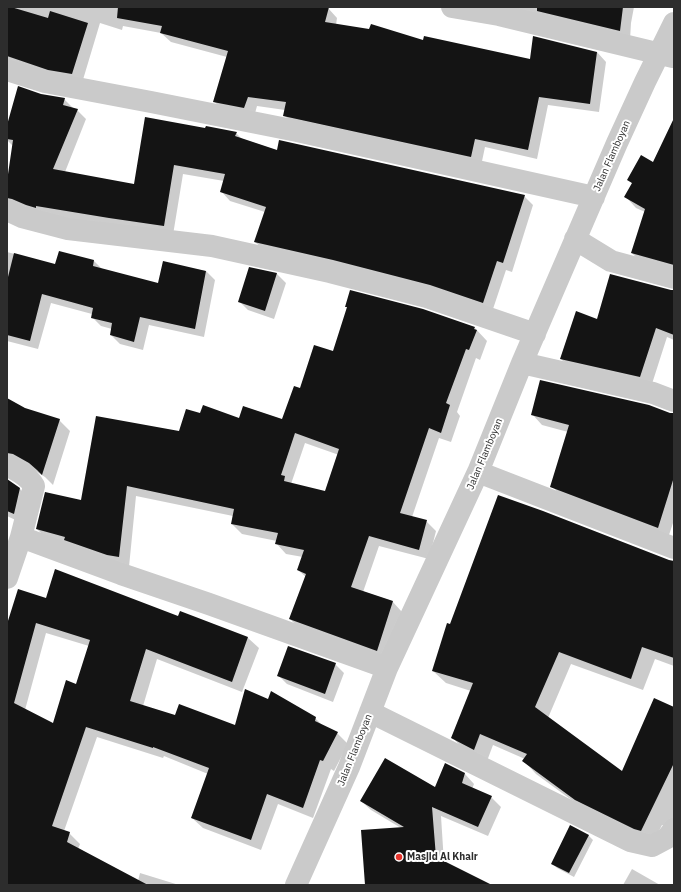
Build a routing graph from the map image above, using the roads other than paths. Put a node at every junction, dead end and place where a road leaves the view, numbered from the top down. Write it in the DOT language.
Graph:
graph roads {
  1 [pos="452,7"];
  2 [pos="674,23"];
  3 [pos="667,55"];
  4 [pos="7,70"];
  5 [pos="594,197"];
  6 [pos="7,210"];
  7 [pos="575,239"];
  8 [pos="674,278"];
  9 [pos="535,334"];
  10 [pos="522,363"];
  11 [pos="674,401"];
  12 [pos="7,465"];
  13 [pos="478,472"];
  14 [pos="21,537"];
  15 [pos="674,548"];
  16 [pos="7,578"];
  17 [pos="387,668"];
  18 [pos="370,712"];
  19 [pos="674,829"];
  20 [pos="296,885"];
  1 -- 3 [label="street"];
  2 -- 3 [label="street, Jalan Flamboyan"];
  3 -- 5 [label="street, Jalan Flamboyan"];
  4 -- 5 [label="street"];
  5 -- 7 [label="street, Jalan Flamboyan"];
  6 -- 9 [label="street"];
  7 -- 8 [label="street"];
  7 -- 9 [label="street, Jalan Flamboyan"];
  9 -- 10 [label="street, Jalan Flamboyan"];
  10 -- 11 [label="street"];
  10 -- 13 [label="street, Jalan Flamboyan"];
  12 -- 14 [label="street"];
  13 -- 15 [label="street"];
  13 -- 17 [label="street, Jalan Flamboyan"];
  14 -- 16 [label="street"];
  14 -- 17 [label="street"];
  17 -- 18 [label="street, Jalan Flamboyan"];
  18 -- 19 [label="street"];
  18 -- 20 [label="street, Jalan Flamboyan"];
}
